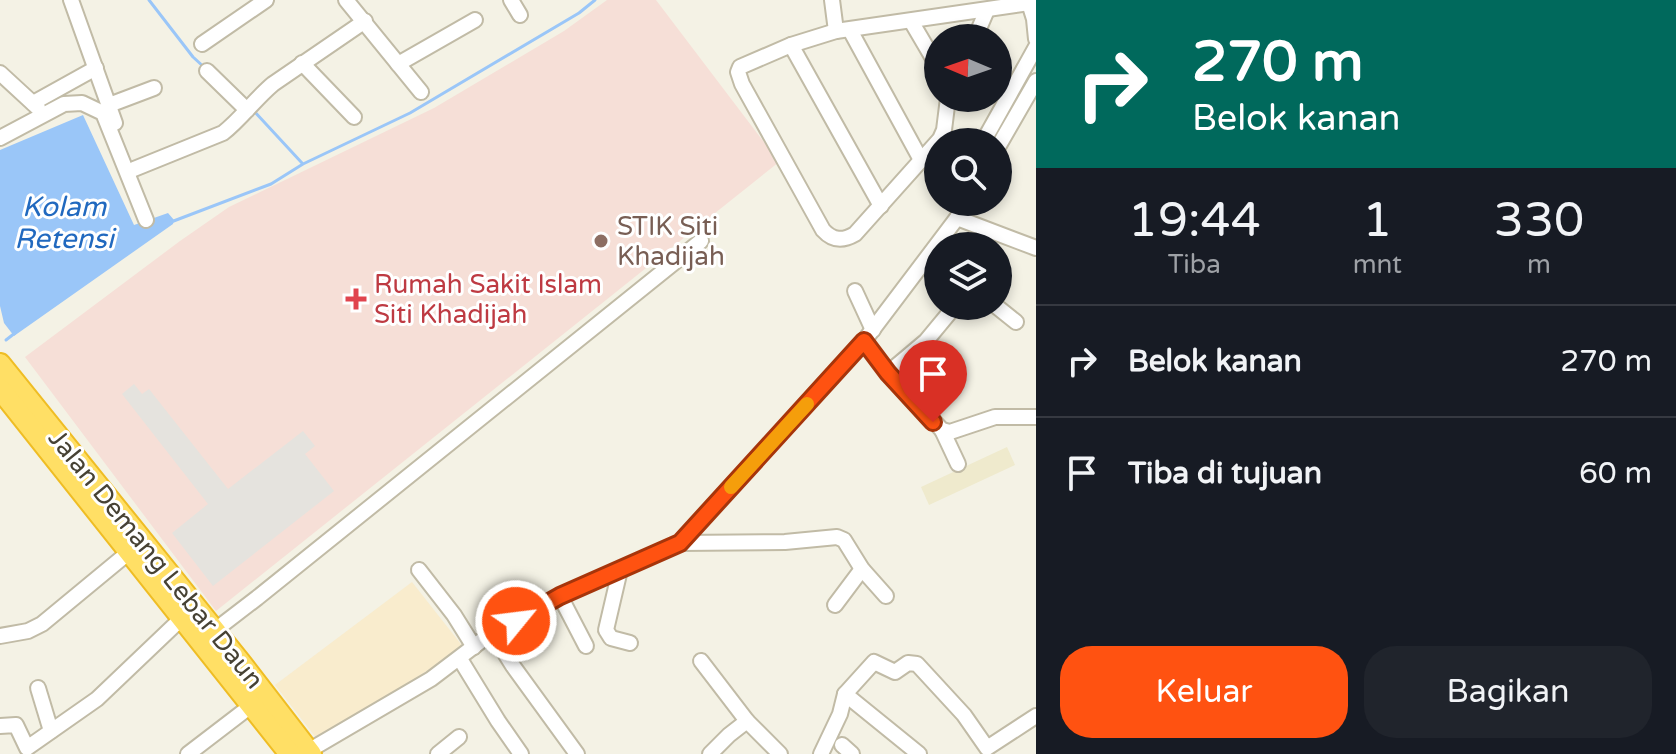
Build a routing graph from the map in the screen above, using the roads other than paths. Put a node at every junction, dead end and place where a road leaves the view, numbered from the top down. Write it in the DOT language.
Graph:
graph roads {
  1 [pos="71,0"];
  2 [pos="266,0"];
  3 [pos="511,0"];
  4 [pos="832,0"];
  5 [pos="354,2"];
  6 [pos="1032,2"];
  7 [pos="945,7"];
  8 [pos="987,10"];
  9 [pos="520,15"];
  10 [pos="475,20"];
  11 [pos="365,21"];
  12 [pos="911,21"];
  13 [pos="981,24"];
  14 [pos="843,30"];
  15 [pos="1036,39"];
  16 [pos="924,43"];
  17 [pos="202,44"];
  18 [pos="791,45"];
  19 [pos="1036,47"];
  20 [pos="302,63"];
  21 [pos="398,64"];
  22 [pos="96,68"];
  23 [pos="207,71"];
  24 [pos="0,73"];
  25 [pos="1036,81"];
  26 [pos="154,88"];
  27 [pos="421,92"];
  28 [pos="33,103"];
  29 [pos="109,105"];
  30 [pos="248,107"];
  31 [pos="946,112"];
  32 [pos="44,114"];
  33 [pos="354,117"];
  34 [pos="996,128"];
  35 [pos="1000,128"];
  36 [pos="0,138"];
  37 [pos="921,160"];
  38 [pos="134,169"];
  39 [pos="144,193"];
  40 [pos="881,206"];
  41 [pos="957,218"];
  42 [pos="146,220"];
  43 [pos="983,232"];
  44 [pos="701,241"];
  45 [pos="1012,244"];
  46 [pos="1036,248"];
  47 [pos="855,291"];
  48 [pos="1012,319"];
  49 [pos="943,320"];
  50 [pos="1016,322"];
  51 [pos="868,336"];
  52 [pos="0,364"];
  53 [pos="888,373"];
  54 [pos="1,394"];
  55 [pos="1036,416"];
  56 [pos="942,430"];
  57 [pos="958,464"];
  58 [pos="680,543"];
  59 [pos="136,546"];
  60 [pos="862,569"];
  61 [pos="419,570"];
  62 [pos="620,570"];
  63 [pos="560,596"];
  64 [pos="886,596"];
  65 [pos="835,605"];
  66 [pos="182,618"];
  67 [pos="214,631"];
  68 [pos="493,634"];
  69 [pos="0,636"];
  70 [pos="630,643"];
  71 [pos="586,646"];
  72 [pos="474,647"];
  73 [pos="460,659"];
  74 [pos="701,661"];
  75 [pos="38,688"];
  76 [pos="845,694"];
  77 [pos="252,705"];
  78 [pos="1036,716"];
  79 [pos="747,721"];
  80 [pos="0,726"];
  81 [pos="51,731"];
  82 [pos="459,737"];
  83 [pos="303,753"];
  84 [pos="188,754"];
  85 [pos="438,754"];
  86 [pos="521,754"];
  87 [pos="577,754"];
  88 [pos="710,754"];
  89 [pos="780,754"];
  90 [pos="821,754"];
  91 [pos="919,754"];
  1 -- 22 [label="street"];
  2 -- 17 [label="street"];
  3 -- 9 [label="street"];
  4 -- 14 [label="street"];
  5 -- 11 [label="street"];
  6 -- 8 [label="street"];
  6 -- 15 [label="street"];
  7 -- 8 [label="street"];
  7 -- 12 [label="street"];
  8 -- 13 [label="street"];
  10 -- 21 [label="street"];
  11 -- 20 [label="street"];
  11 -- 21 [label="street"];
  12 -- 14 [label="street"];
  12 -- 16 [label="street"];
  14 -- 18 [label="street"];
  14 -- 37 [label="street"];
  18 -- 40 [label="street"];
  18 -- 40 [label="street"];
  19 -- 34 [label="street"];
  20 -- 30 [label="street"];
  20 -- 33 [label="street"];
  21 -- 27 [label="street"];
  22 -- 28 [label="street"];
  22 -- 29 [label="street"];
  23 -- 30 [label="street"];
  24 -- 28 [label="street"];
  25 -- 35 [label="street"];
  26 -- 29 [label="street"];
  28 -- 32 [label="street"];
  29 -- 38 [label="street"];
  30 -- 38 [label="street"];
  31 -- 37 [label="street"];
  32 -- 36 [label="street"];
  32 -- 42 [label="street"];
  37 -- 40 [label="street"];
  38 -- 39 [label="street"];
  41 -- 43 [label="street"];
  41 -- 51 [label="street"];
  44 -- 67 [label="street"];
  45 -- 46 [label="street"];
  47 -- 51 [label="street"];
  48 -- 50 [label="street"];
  49 -- 53 [label="street"];
  51 -- 53 [label="street"];
  51 -- 58 [label="street"];
  52 -- 59 [label="highway, Jalan Demang Lebar Daun"];
  53 -- 56 [label="street"];
  54 -- 59 [label="highway, Jalan Demang Lebar Daun"];
  55 -- 56 [label="street"];
  56 -- 57 [label="street"];
  58 -- 60 [label="street"];
  58 -- 62 [label="street"];
  59 -- 66 [label="highway, Jalan Demang Lebar Daun"];
  59 -- 67 [label="highway, Jalan Demang Lebar Daun"];
  59 -- 69 [label="street"];
  60 -- 64 [label="street"];
  60 -- 65 [label="street"];
  61 -- 72 [label="street"];
  62 -- 63 [label="street"];
  62 -- 70 [label="street"];
  63 -- 68 [label="street"];
  63 -- 71 [label="street"];
  66 -- 77 [label="highway, Jalan Demang Lebar Daun"];
  66 -- 81 [label="street"];
  67 -- 83 [label="highway, Jalan Demang Lebar Daun"];
  68 -- 72 [label="street"];
  68 -- 87 [label="street"];
  72 -- 73 [label="street"];
  73 -- 83 [label="street"];
  73 -- 86 [label="street"];
  74 -- 79 [label="street"];
  75 -- 81 [label="street"];
  76 -- 78 [label="street"];
  76 -- 90 [label="street"];
  76 -- 91 [label="street"];
  77 -- 83 [label="highway, Jalan Demang Lebar Daun"];
  77 -- 84 [label="street"];
  79 -- 88 [label="street"];
  79 -- 89 [label="street"];
  80 -- 81 [label="street"];
  82 -- 85 [label="street"];
}
